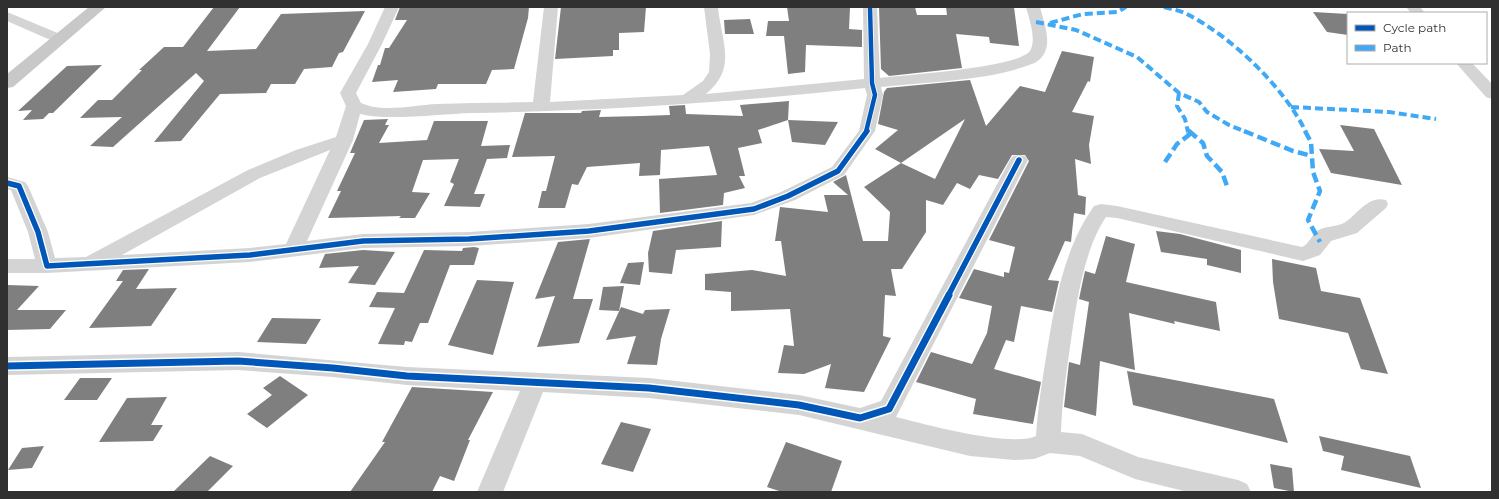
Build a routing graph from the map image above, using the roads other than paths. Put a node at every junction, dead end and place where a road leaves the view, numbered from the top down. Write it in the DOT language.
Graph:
graph roads {
  1 [pos="98,7"];
  2 [pos="392,7"];
  3 [pos="551,7"];
  4 [pos="711,7"];
  5 [pos="870,7"];
  6 [pos="1033,7"];
  7 [pos="7,16"];
  8 [pos="60,39"];
  9 [pos="1465,64"];
  10 [pos="714,78"];
  11 [pos="7,83"];
  12 [pos="872,83"];
  13 [pos="759,94"];
  14 [pos="1492,94"];
  15 [pos="687,100"];
  16 [pos="354,106"];
  17 [pos="540,107"];
  18 [pos="344,140"];
  19 [pos="1020,160"];
  20 [pos="7,183"];
  21 [pos="1379,204"];
  22 [pos="293,249"];
  23 [pos="90,264"];
  24 [pos="7,266"];
  25 [pos="46,266"];
  26 [pos="7,366"];
  27 [pos="535,383"];
  28 [pos="860,418"];
  29 [pos="1048,442"];
  30 [pos="490,492"];
  31 [pos="1238,492"];
  1 -- 8 [label="main road"];
  2 -- 16 [label="street"];
  3 -- 17 [label="street"];
  4 -- 10 [label="street"];
  5 -- 12 [label="street"];
  6 -- 12 [label="street"];
  7 -- 8 [label="street"];
  8 -- 11 [label="main road"];
  9 -- 14 [label="street"];
  10 -- 13 [label="street"];
  10 -- 15 [label="street"];
  12 -- 13 [label="street"];
  12 -- 22 [label="street"];
  13 -- 15 [label="street"];
  15 -- 17 [label="street"];
  16 -- 17 [label="street"];
  16 -- 18 [label="street"];
  18 -- 22 [label="street"];
  18 -- 23 [label="street"];
  19 -- 28 [label="street"];
  20 -- 25 [label="street"];
  21 -- 29 [label="street"];
  22 -- 23 [label="street"];
  23 -- 25 [label="street"];
  24 -- 25 [label="street"];
  26 -- 27 [label="street"];
  27 -- 28 [label="street"];
  27 -- 30 [label="street"];
  28 -- 29 [label="street"];
  29 -- 31 [label="street"];
}
